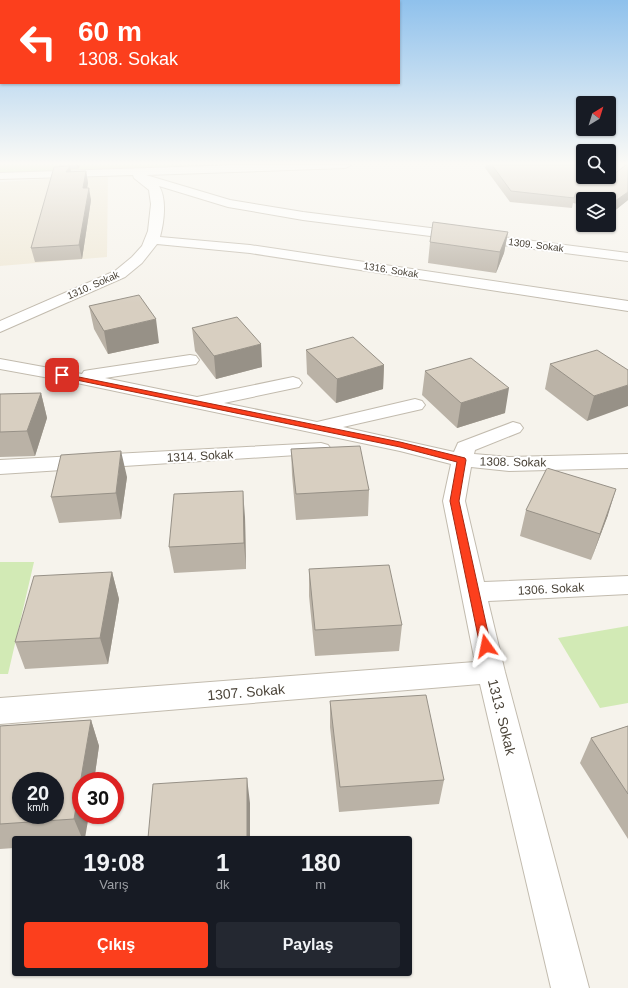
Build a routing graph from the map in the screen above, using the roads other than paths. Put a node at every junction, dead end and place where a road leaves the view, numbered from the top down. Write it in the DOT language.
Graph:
graph roads {
  1 [pos="157,211"];
  2 [pos="272,211"];
  3 [pos="153,240"];
  4 [pos="628,257"];
  5 [pos="628,306"];
  6 [pos="0,327"];
  7 [pos="190,360"];
  8 [pos="0,364"];
  9 [pos="77,378"];
  10 [pos="293,383"];
  11 [pos="195,403"];
  12 [pos="415,406"];
  13 [pos="316,428"];
  14 [pos="513,428"];
  15 [pos="400,445"];
  16 [pos="462,460"];
  17 [pos="628,461"];
  18 [pos="0,467"];
  19 [pos="628,585"];
  20 [pos="474,592"];
  21 [pos="491,672"];
  22 [pos="0,711"];
  23 [pos="570,988"];
  1 -- 3 [label="street"];
  2 -- 4 [label="street, 1309. Sokak"];
  3 -- 5 [label="street, 1316. Sokak"];
  3 -- 6 [label="street, 1310. Sokak"];
  7 -- 9 [label="street"];
  8 -- 9 [label="street, 1308. Sokak"];
  9 -- 11 [label="street, 1308. Sokak"];
  10 -- 11 [label="street"];
  11 -- 13 [label="street, 1308. Sokak"];
  12 -- 13 [label="street"];
  13 -- 15 [label="street, 1308. Sokak"];
  14 -- 16 [label="street, 1313. Sokak"];
  15 -- 16 [label="street, 1308. Sokak"];
  15 -- 18 [label="street, 1314. Sokak"];
  16 -- 17 [label="street, 1308. Sokak"];
  16 -- 20 [label="street, 1313. Sokak"];
  19 -- 20 [label="street, 1306. Sokak"];
  20 -- 21 [label="street, 1313. Sokak"];
  21 -- 22 [label="street, 1307. Sokak"];
  21 -- 23 [label="street, 1313. Sokak"];
}
